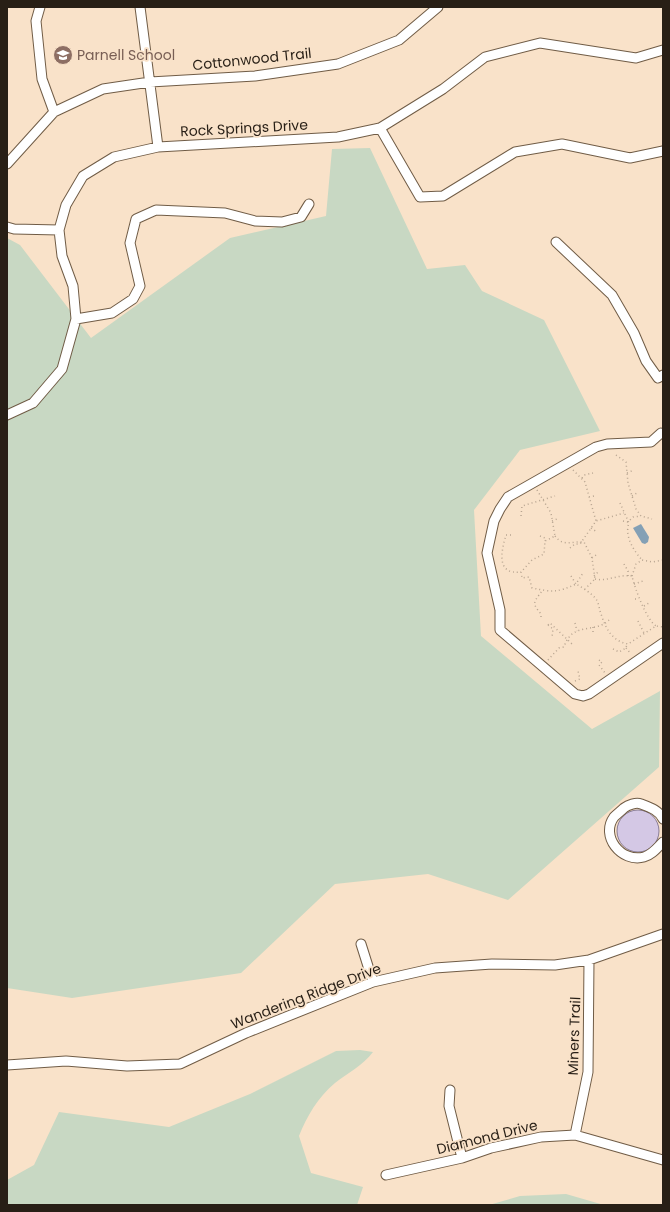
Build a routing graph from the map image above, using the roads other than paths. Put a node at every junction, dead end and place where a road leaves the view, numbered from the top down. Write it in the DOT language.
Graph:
graph roads {
  1 [pos="40,7"];
  2 [pos="140,7"];
  3 [pos="438,7"];
  4 [pos="663,50"];
  5 [pos="150,82"];
  6 [pos="54,112"];
  7 [pos="380,128"];
  8 [pos="158,147"];
  9 [pos="663,151"];
  10 [pos="7,164"];
  11 [pos="309,204"];
  12 [pos="7,227"];
  13 [pos="59,230"];
  14 [pos="556,242"];
  15 [pos="76,319"];
  16 [pos="663,375"];
  17 [pos="7,415"];
  18 [pos="662,432"];
  19 [pos="663,643"];
  20 [pos="663,819"];
  21 [pos="663,842"];
  22 [pos="663,934"];
  23 [pos="361,944"];
  24 [pos="589,960"];
  25 [pos="373,982"];
  26 [pos="7,1064"];
  27 [pos="450,1090"];
  28 [pos="575,1135"];
  29 [pos="462,1158"];
  30 [pos="663,1160"];
  31 [pos="386,1175"];
  1 -- 6 [label="street"];
  2 -- 5 [label="street"];
  3 -- 5 [label="street, Cottonwood Trail"];
  4 -- 7 [label="street, Rock Springs Drive"];
  5 -- 6 [label="street, Cottonwood Trail"];
  5 -- 8 [label="street"];
  6 -- 10 [label="street, Cottonwood Trail"];
  7 -- 8 [label="street, Rock Springs Drive"];
  7 -- 9 [label="street"];
  8 -- 13 [label="street, Rock Springs Drive"];
  11 -- 15 [label="street"];
  12 -- 13 [label="street"];
  13 -- 15 [label="street, Rock Springs Drive"];
  14 -- 16 [label="street"];
  15 -- 17 [label="street, Rock Springs Drive"];
  18 -- 19 [label="street"];
  20 -- 21 [label="street"];
  22 -- 24 [label="street, Wandering Ridge Drive"];
  23 -- 25 [label="street"];
  24 -- 25 [label="street, Wandering Ridge Drive"];
  24 -- 28 [label="street, Miners Trail"];
  25 -- 26 [label="street, Wandering Ridge Drive"];
  27 -- 29 [label="street"];
  28 -- 29 [label="street, Diamond Drive"];
  28 -- 30 [label="street, Diamond Drive"];
  29 -- 31 [label="street, Diamond Drive"];
}
